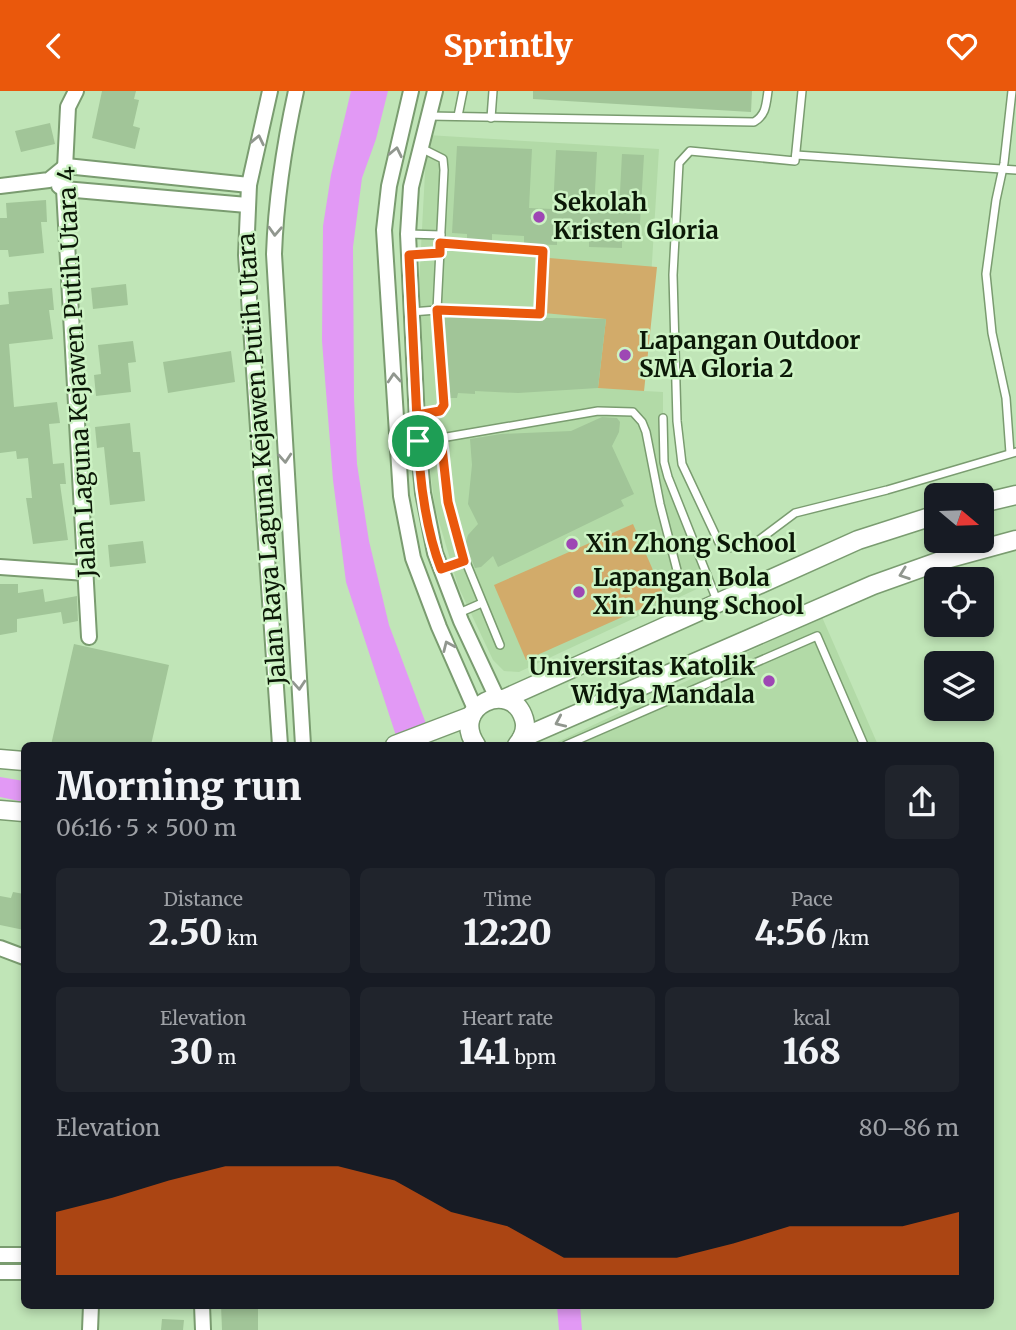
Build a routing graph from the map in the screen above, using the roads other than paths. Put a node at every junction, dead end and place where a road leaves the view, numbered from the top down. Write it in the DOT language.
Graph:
graph roads {
  1 [pos="64,91"];
  2 [pos="76,91"];
  3 [pos="270,91"];
  4 [pos="296,91"];
  5 [pos="411,91"];
  6 [pos="435,91"];
  7 [pos="463,91"];
  8 [pos="493,91"];
  9 [pos="768,91"];
  10 [pos="802,91"];
  11 [pos="1012,91"];
  12 [pos="68,107"];
  13 [pos="429,116"];
  14 [pos="458,116"];
  15 [pos="491,118"];
  16 [pos="419,147"];
  17 [pos="796,155"];
  18 [pos="66,166"];
  19 [pos="1003,169"];
  20 [pos="1016,170"];
  21 [pos="49,180"];
  22 [pos="249,185"];
  23 [pos="0,186"];
  24 [pos="64,189"];
  25 [pos="247,205"];
  26 [pos="408,234"];
  27 [pos="440,239"];
  28 [pos="440,253"];
  29 [pos="409,255"];
  30 [pos="437,310"];
  31 [pos="411,312"];
  32 [pos="417,415"];
  33 [pos="663,418"];
  34 [pos="646,432"];
  35 [pos="663,432"];
  36 [pos="441,438"];
  37 [pos="418,441"];
  38 [pos="398,443"];
  39 [pos="1013,453"];
  40 [pos="1016,495"];
  41 [pos="994,500"];
  42 [pos="924,519"];
  43 [pos="1016,540"];
  44 [pos="464,561"];
  45 [pos="0,567"];
  46 [pos="441,569"];
  47 [pos="86,573"];
  48 [pos="707,575"];
  49 [pos="482,603"];
  50 [pos="718,603"];
  51 [pos="458,613"];
  52 [pos="89,638"];
  53 [pos="500,645"];
  54 [pos="501,699"];
  55 [pos="473,712"];
  56 [pos="280,742"];
  57 [pos="303,742"];
  58 [pos="402,742"];
  59 [pos="474,742"];
  60 [pos="520,742"];
  61 [pos="573,742"];
  62 [pos="863,742"];
  63 [pos="0,759"];
  64 [pos="21,761"];
  65 [pos="0,810"];
  66 [pos="21,812"];
  67 [pos="0,948"];
  68 [pos="21,956"];
  69 [pos="0,1255"];
  70 [pos="21,1255"];
  71 [pos="0,1272"];
  72 [pos="21,1272"];
  73 [pos="91,1309"];
  74 [pos="202,1309"];
  75 [pos="90,1330"];
  76 [pos="202,1330"];
  1 -- 12 [label="street, Jalan Laguna Kejawen Putih Utara 4"];
  2 -- 12 [label="street, Jalan Laguna Kejawen Putih Utara 4"];
  22 -- 3 [label="street, Jalan Raya Laguna Kejawen Putih Utara, one-way"];
  4 -- 57 [label="street, Jalan Raya Laguna Kejawen Putih Utara, one-way"];
  38 -- 5 [label="street, one-way"];
  6 -- 13 [label="street"];
  7 -- 14 [label="lane"];
  8 -- 15 [label="lane"];
  9 -- 15 [label="lane"];
  10 -- 17 [label="lane"];
  11 -- 19 [label="lane"];
  12 -- 18 [label="street, Jalan Laguna Kejawen Putih Utara 4"];
  13 -- 14 [label="lane"];
  13 -- 16 [label="street"];
  14 -- 15 [label="lane"];
  16 -- 26 [label="street"];
  16 -- 27 [label="lane"];
  17 -- 19 [label="lane"];
  17 -- 39 [label="lane"];
  18 -- 21 [label="street"];
  18 -- 22 [label="street"];
  18 -- 24 [label="street, Jalan Laguna Kejawen Putih Utara 4"];
  19 -- 20 [label="lane"];
  19 -- 39 [label="lane"];
  21 -- 23 [label="street"];
  21 -- 24 [label="street"];
  22 -- 25 [label="street, Jalan Raya Laguna Kejawen Putih Utara"];
  24 -- 25 [label="street"];
  24 -- 47 [label="street, Jalan Laguna Kejawen Putih Utara 4"];
  25 -- 56 [label="street, Jalan Raya Laguna Kejawen Putih Utara"];
  26 -- 27 [label="lane"];
  26 -- 29 [label="street"];
  27 -- 28 [label="lane"];
  27 -- 30 [label="lane"];
  28 -- 29 [label="lane"];
  28 -- 30 [label="lane"];
  29 -- 31 [label="street"];
  30 -- 31 [label="lane"];
  30 -- 32 [label="lane"];
  31 -- 32 [label="street"];
  32 -- 37 [label="street"];
  33 -- 35 [label="lane"];
  34 -- 35 [label="lane"];
  34 -- 36 [label="lane"];
  34 -- 48 [label="lane"];
  35 -- 48 [label="lane"];
  36 -- 37 [label="lane"];
  36 -- 44 [label="lane"];
  37 -- 38 [label="street"];
  37 -- 46 [label="street"];
  55 -- 38 [label="street, one-way"];
  40 -- 41 [label="street"];
  42 -- 50 [label="street"];
  43 -- 60 [label="street, one-way"];
  44 -- 46 [label="lane"];
  44 -- 49 [label="lane"];
  45 -- 47 [label="street"];
  46 -- 51 [label="street"];
  47 -- 52 [label="street, Jalan Laguna Kejawen Putih Utara 4"];
  48 -- 50 [label="lane"];
  49 -- 51 [label="lane"];
  49 -- 53 [label="lane"];
  50 -- 54 [label="street"];
  51 -- 54 [label="street"];
  54 -- 55 [label="street"];
  54 -- 60 [label="street"];
  55 -- 58 [label="street"];
  55 -- 59 [label="street"];
  61 -- 62 [label="lane"];
  63 -- 64 [label="street"];
  65 -- 66 [label="street"];
  67 -- 68 [label="street"];
  69 -- 70 [label="street"];
  71 -- 72 [label="street"];
  73 -- 75 [label="street"];
  74 -- 76 [label="street"];
}
